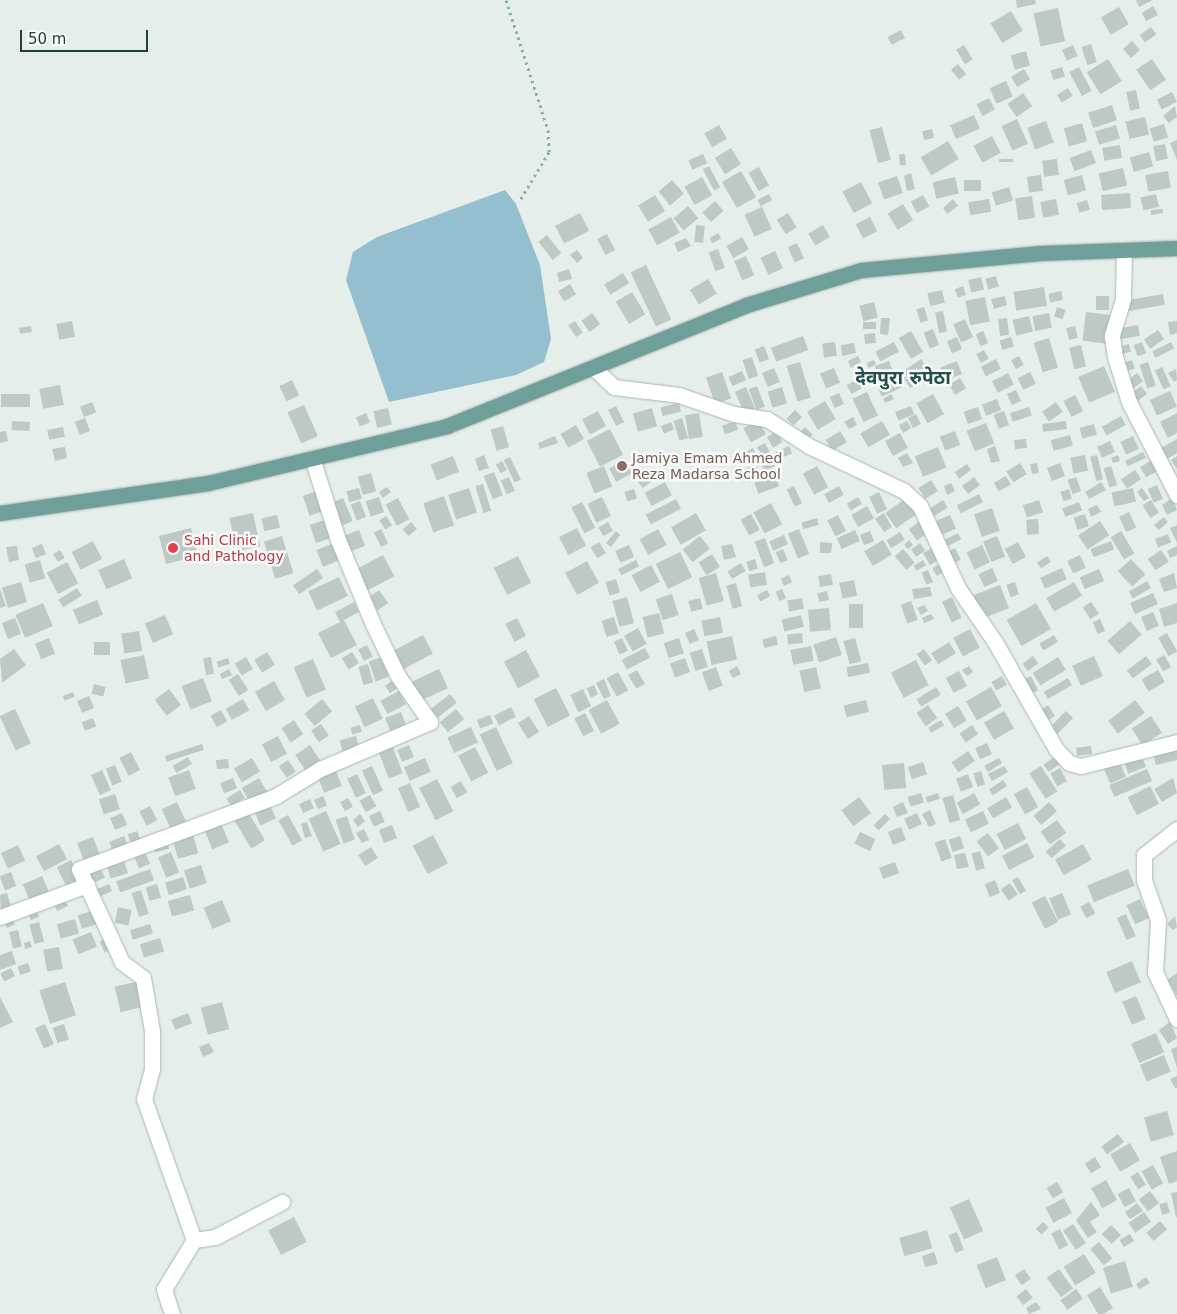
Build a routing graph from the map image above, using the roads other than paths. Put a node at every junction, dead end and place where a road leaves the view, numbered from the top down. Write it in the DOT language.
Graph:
graph roads {
  1 [pos="1177,248"];
  2 [pos="1124,251"];
  3 [pos="592,367"];
  4 [pos="312,458"];
  5 [pos="1177,495"];
  6 [pos="0,513"];
  7 [pos="1177,742"];
  8 [pos="1177,829"];
  9 [pos="86,885"];
  10 [pos="0,917"];
  11 [pos="1177,1019"];
  12 [pos="282,1202"];
  13 [pos="194,1240"];
  14 [pos="172,1314"];
  1 -- 2 [label="main road"];
  2 -- 3 [label="main road"];
  2 -- 5 [label="street"];
  3 -- 4 [label="main road"];
  3 -- 7 [label="street"];
  4 -- 6 [label="main road"];
  4 -- 9 [label="street"];
  8 -- 11 [label="street"];
  9 -- 10 [label="street"];
  9 -- 13 [label="street"];
  12 -- 13 [label="street"];
  13 -- 14 [label="street"];
}
